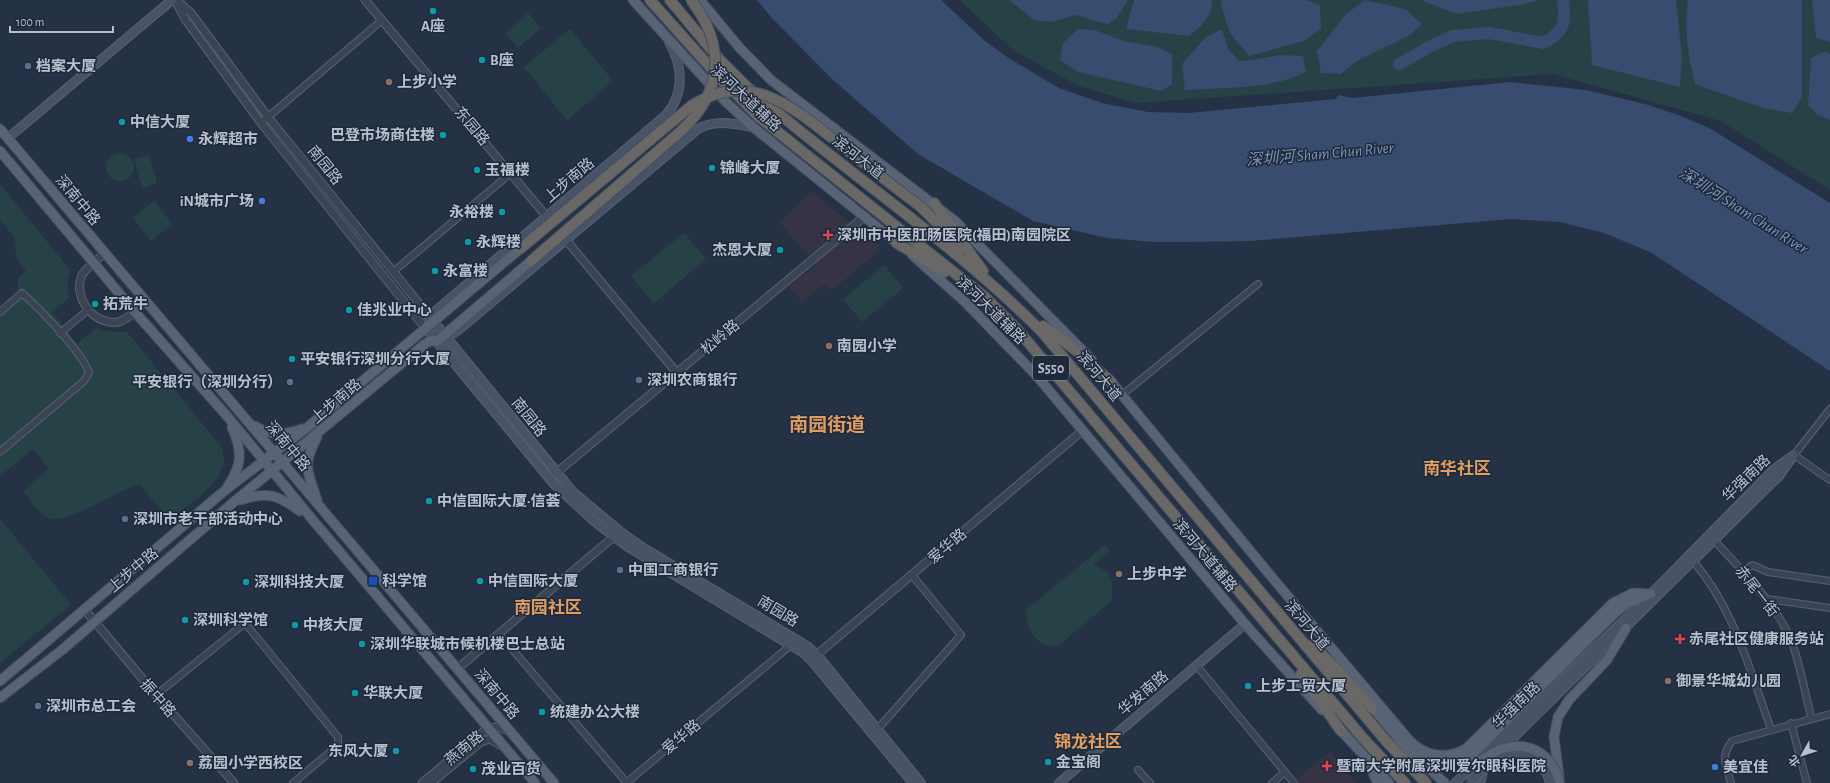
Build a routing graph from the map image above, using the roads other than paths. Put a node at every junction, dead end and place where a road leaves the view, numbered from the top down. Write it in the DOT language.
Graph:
graph roads {
  1 [pos="172,0"];
  2 [pos="176,0"];
  3 [pos="365,0"];
  4 [pos="633,0"];
  5 [pos="650,0"];
  6 [pos="670,0"];
  7 [pos="691,0"];
  8 [pos="700,0"];
  9 [pos="382,20"];
  10 [pos="663,32"];
  11 [pos="666,115"];
  12 [pos="268,117"];
  13 [pos="261,123"];
  14 [pos="753,127"];
  15 [pos="0,129"];
  16 [pos="688,137"];
  17 [pos="8,138"];
  18 [pos="0,151"];
  19 [pos="511,173"];
  20 [pos="934,203"];
  21 [pos="547,216"];
  22 [pos="865,216"];
  23 [pos="566,240"];
  24 [pos="897,243"];
  25 [pos="520,249"];
  26 [pos="104,254"];
  27 [pos="970,254"];
  28 [pos="531,261"];
  29 [pos="94,263"];
  30 [pos="393,272"];
  31 [pos="1258,284"];
  32 [pos="997,288"];
  33 [pos="986,298"];
  34 [pos="145,302"];
  35 [pos="1011,302"];
  36 [pos="88,310"];
  37 [pos="134,311"];
  38 [pos="0,312"];
  39 [pos="432,320"];
  40 [pos="426,329"];
  41 [pos="60,333"];
  42 [pos="444,335"];
  43 [pos="437,341"];
  44 [pos="677,373"];
  45 [pos="1112,383"];
  46 [pos="1122,395"];
  47 [pos="1830,409"];
  48 [pos="227,416"];
  49 [pos="247,420"];
  50 [pos="308,426"];
  51 [pos="1082,431"];
  52 [pos="318,434"];
  53 [pos="0,452"];
  54 [pos="275,453"];
  55 [pos="1794,456"];
  56 [pos="264,461"];
  57 [pos="283,462"];
  58 [pos="272,471"];
  59 [pos="556,473"];
  60 [pos="1830,480"];
  61 [pos="224,492"];
  62 [pos="235,501"];
  63 [pos="319,506"];
  64 [pos="312,520"];
  65 [pos="621,532"];
  66 [pos="614,537"];
  67 [pos="1714,540"];
  68 [pos="1694,560"];
  69 [pos="1743,572"];
  70 [pos="912,575"];
  71 [pos="1830,581"];
  72 [pos="1650,594"];
  73 [pos="1767,599"];
  74 [pos="1830,608"];
  75 [pos="85,610"];
  76 [pos="1281,618"];
  77 [pos="94,622"];
  78 [pos="1245,624"];
  79 [pos="1626,628"];
  80 [pos="1272,631"];
  81 [pos="499,634"];
  82 [pos="791,645"];
  83 [pos="1336,654"];
  84 [pos="814,657"];
  85 [pos="1197,666"];
  86 [pos="458,669"];
  87 [pos="0,681"];
  88 [pos="156,696"];
  89 [pos="0,698"];
  90 [pos="1372,708"];
  91 [pos="1830,714"];
  92 [pos="1812,717"];
  93 [pos="1791,723"];
  94 [pos="488,728"];
  95 [pos="1771,729"];
  96 [pos="1341,731"];
  97 [pos="510,732"];
  98 [pos="875,732"];
  99 [pos="506,749"];
  100 [pos="1408,750"];
  101 [pos="1359,752"];
  102 [pos="1475,765"];
  103 [pos="1138,770"];
  104 [pos="1284,772"];
  105 [pos="234,783"];
  106 [pos="293,783"];
  107 [pos="422,783"];
  108 [pos="431,783"];
  109 [pos="535,783"];
  110 [pos="554,783"];
  111 [pos="626,783"];
  112 [pos="913,783"];
  113 [pos="921,783"];
  114 [pos="1059,783"];
  115 [pos="1150,783"];
  116 [pos="1272,783"];
  117 [pos="1294,783"];
  118 [pos="1378,783"];
  119 [pos="1389,783"];
  120 [pos="1405,783"];
  121 [pos="1426,783"];
  122 [pos="1444,783"];
  123 [pos="1455,783"];
  124 [pos="1470,783"];
  125 [pos="1480,783"];
  126 [pos="1550,783"];
  127 [pos="1560,783"];
  128 [pos="1731,783"];
  129 [pos="1807,783"];
  1 -- 17 [label="main road"];
  2 -- 12 [label="street, 南园路"];
  2 -- 13 [label="street, 南园路"];
  3 -- 9 [label="street, 东园路"];
  4 -- 10 [label="main road, 滨河大道辅路"];
  5 -- 33 [label="highway, 滨河大道 / S550"];
  6 -- 32 [label="highway, 滨河大道 / S550"];
  7 -- 28 [label="highway, bridge"];
  8 -- 20 [label="main road, 滨河大道辅路"];
  9 -- 12 [label="street"];
  9 -- 19 [label="street, 东园路"];
  10 -- 11 [label="main road, 上步南路"];
  10 -- 14 [label="main road, 滨河大道辅路"];
  11 -- 16 [label="main road"];
  11 -- 21 [label="main road, 上步南路"];
  12 -- 13 [label="street"];
  12 -- 30 [label="street, 南园路"];
  13 -- 40 [label="street, 南园路"];
  14 -- 16 [label="main road, 上步南路"];
  14 -- 22 [label="main road, 滨河大道辅路"];
  15 -- 17 [label="main road, 深南中路"];
  16 -- 23 [label="main road, 上步南路"];
  17 -- 26 [label="main road, 深南中路"];
  18 -- 29 [label="main road, 深南中路"];
  19 -- 21 [label="street, 东园路"];
  19 -- 30 [label="street"];
  20 -- 27 [label="highway"];
  20 -- 45 [label="main road, 滨河大道辅路"];
  21 -- 39 [label="main road, 上步南路"];
  22 -- 24 [label="main road, 滨河大道辅路"];
  22 -- 44 [label="street, 松岭路"];
  23 -- 42 [label="main road, 上步南路"];
  23 -- 44 [label="street"];
  24 -- 33 [label="highway"];
  24 -- 51 [label="main road, 滨河大道辅路"];
  25 -- 27 [label="highway, bridge"];
  25 -- 39 [label="main road, 上步南路"];
  26 -- 29 [label="street"];
  26 -- 34 [label="main road, 深南中路"];
  27 -- 32 [label="highway"];
  28 -- 42 [label="main road, 上步南路"];
  29 -- 36 [label="street"];
  29 -- 37 [label="main road, 深南中路"];
  30 -- 39 [label="street, 南园路"];
  31 -- 46 [label="street"];
  32 -- 35 [label="highway, 滨河大道 / S550"];
  33 -- 80 [label="highway, 滨河大道 / S550"];
  34 -- 37 [label="street"];
  34 -- 49 [label="main road, 深南中路"];
  35 -- 45 [label="highway"];
  35 -- 76 [label="highway, 滨河大道 / S550"];
  36 -- 37 [label="street"];
  36 -- 41 [label="street"];
  37 -- 48 [label="main road, 深南中路"];
  38 -- 41 [label="street"];
  39 -- 40 [label="main road, 上步南路"];
  39 -- 42 [label="main road, 南园路"];
  40 -- 43 [label="main road, 南园路"];
  40 -- 50 [label="main road, 上步南路"];
  41 -- 53 [label="street"];
  42 -- 43 [label="main road, 上步南路"];
  42 -- 59 [label="main road, 南园路"];
  43 -- 52 [label="main road, 上步南路"];
  43 -- 66 [label="main road, 南园路"];
  44 -- 59 [label="street, 松岭路"];
  45 -- 46 [label="main road, 滨河大道辅路"];
  46 -- 83 [label="main road, 滨河大道辅路"];
  47 -- 55 [label="street"];
  48 -- 56 [label="main road, 深南中路"];
  48 -- 61 [label="main road"];
  49 -- 50 [label="main road"];
  49 -- 54 [label="main road, 深南中路"];
  50 -- 54 [label="main road, 上步南路"];
  51 -- 70 [label="street, 爱华路"];
  51 -- 78 [label="main road, 滨河大道辅路"];
  52 -- 57 [label="main road, 上步南路"];
  52 -- 63 [label="main road"];
  54 -- 56 [label="main road, 上步中路"];
  54 -- 57 [label="main road, 深南中路"];
  55 -- 60 [label="street"];
  55 -- 67 [label="main road, 华强南路"];
  55 -- 72 [label="main road, 华强南路"];
  56 -- 58 [label="main road, 深南中路"];
  56 -- 61 [label="main road, 上步中路"];
  57 -- 58 [label="main road, 上步中路"];
  57 -- 63 [label="main road, 深南中路"];
  58 -- 62 [label="main road, 上步中路"];
  58 -- 64 [label="main road, 深南中路"];
  59 -- 65 [label="main road, 南园路"];
  61 -- 75 [label="main road, 上步中路"];
  62 -- 64 [label="main road"];
  62 -- 77 [label="main road, 上步中路"];
  63 -- 86 [label="main road, 深南中路"];
  64 -- 94 [label="main road, 深南中路"];
  65 -- 66 [label="street"];
  65 -- 84 [label="main road, 南园路"];
  66 -- 81 [label="street"];
  66 -- 82 [label="main road, 南园路"];
  67 -- 68 [label="main road, 华强南路"];
  67 -- 69 [label="street, 赤尾一街"];
  68 -- 79 [label="main road, 华强南路"];
  68 -- 95 [label="street"];
  69 -- 71 [label="street"];
  69 -- 73 [label="street, 赤尾一街"];
  70 -- 84 [label="street, 爱华路"];
  70 -- 98 [label="street"];
  72 -- 83 [label="main road, 滨河大道辅路"];
  72 -- 100 [label="main road"];
  72 -- 102 [label="main road, 华强南路, bridge"];
  73 -- 74 [label="street"];
  73 -- 92 [label="street, 赤尾一街"];
  75 -- 77 [label="street, 振中路"];
  75 -- 87 [label="main road, 上步中路"];
  76 -- 90 [label="highway"];
  76 -- 121 [label="highway, 滨河大道 / S550"];
  77 -- 88 [label="street, 振中路"];
  77 -- 89 [label="main road, 上步中路"];
  78 -- 85 [label="main road, 华发南路"];
  78 -- 96 [label="main road, 滨河大道辅路"];
  79 -- 125 [label="main road, 华强南路"];
  79 -- 127 [label="main road, bridge"];
  80 -- 96 [label="highway"];
  80 -- 120 [label="highway, 滨河大道 / S550"];
  81 -- 86 [label="street"];
  81 -- 111 [label="street"];
  82 -- 84 [label="main road, 南园路"];
  82 -- 111 [label="street, 爱华路"];
  83 -- 90 [label="main road, 滨河大道辅路"];
  84 -- 98 [label="main road, 南园路"];
  85 -- 104 [label="street"];
  85 -- 114 [label="main road, 华发南路"];
  86 -- 97 [label="main road, 深南中路"];
  88 -- 105 [label="street, 振中路"];
  88 -- 106 [label="street"];
  90 -- 100 [label="main road, 滨河大道辅路"];
  91 -- 92 [label="street"];
  92 -- 93 [label="street"];
  93 -- 95 [label="street"];
  93 -- 129 [label="street"];
  94 -- 97 [label="street, 燕南路"];
  94 -- 99 [label="main road, 深南中路"];
  94 -- 107 [label="street, 燕南路"];
  95 -- 128 [label="street"];
  96 -- 101 [label="main road, 滨河大道辅路"];
  97 -- 110 [label="main road, 深南中路"];
  98 -- 112 [label="main road, 南园路"];
  98 -- 113 [label="main road, 南园路"];
  99 -- 108 [label="street, 燕南路"];
  99 -- 109 [label="main road, 深南中路"];
  100 -- 122 [label="main road, 滨河大道辅路"];
  101 -- 118 [label="main road"];
  101 -- 119 [label="main road, 滨河大道辅路"];
  102 -- 123 [label="main road, 华强南路"];
  102 -- 127 [label="main road, bridge"];
  103 -- 115 [label="street"];
  104 -- 116 [label="street"];
  104 -- 117 [label="street"];
  124 -- 126 [label="main road, 华强南路, bridge"];
}
